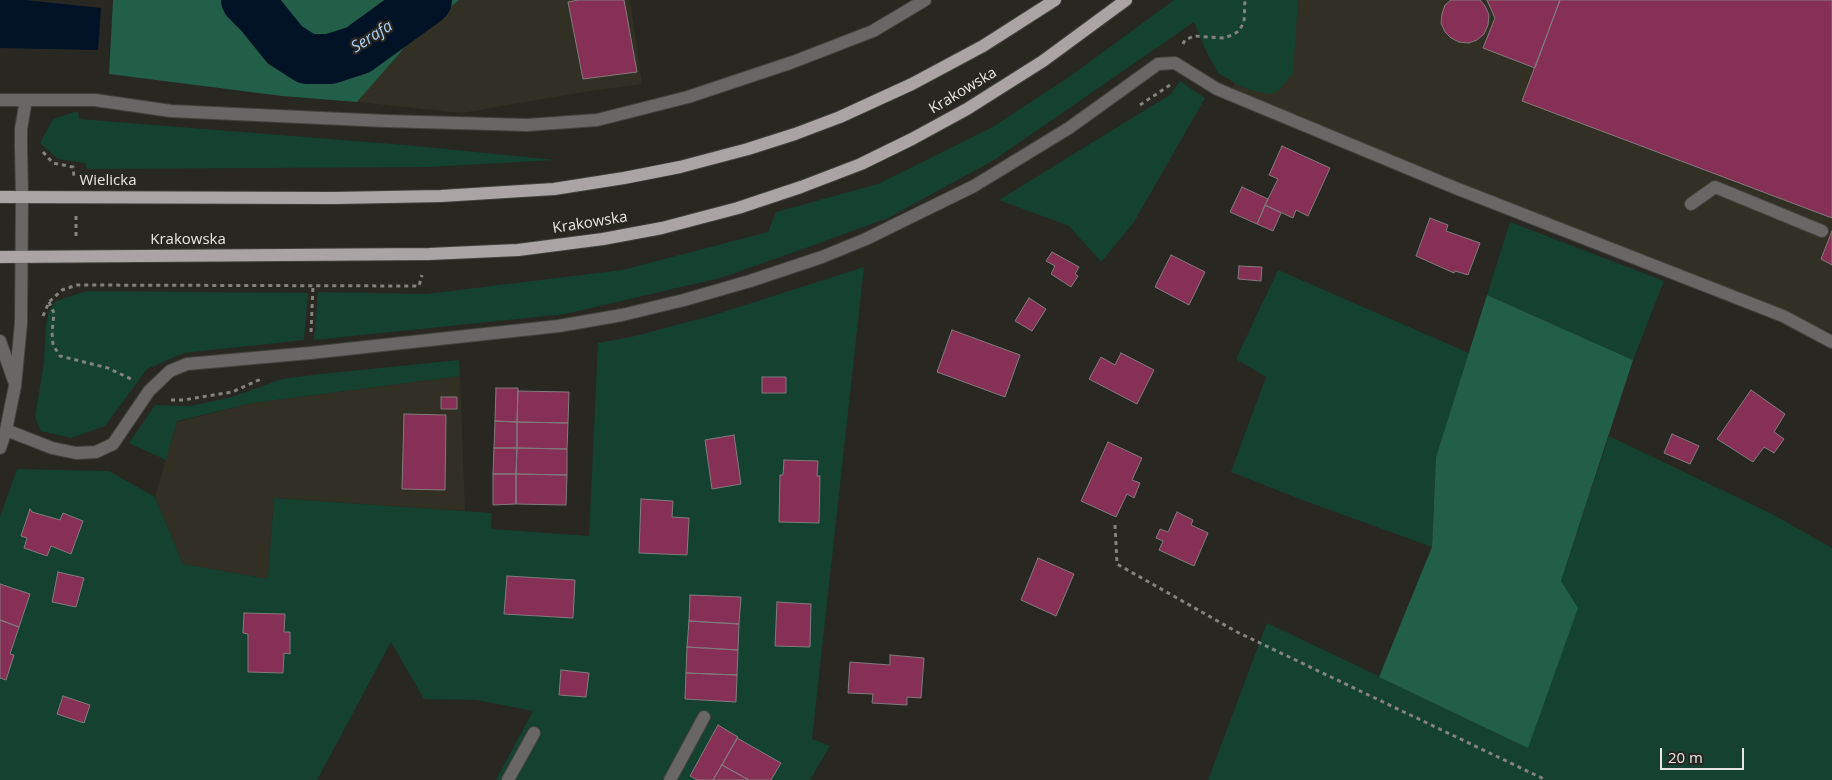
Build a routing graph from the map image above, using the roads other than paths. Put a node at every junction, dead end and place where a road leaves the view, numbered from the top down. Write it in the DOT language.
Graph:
graph roads {
  1 [pos="925,0"];
  2 [pos="1055,0"];
  3 [pos="1126,0"];
  4 [pos="0,100"];
  5 [pos="26,100"];
  6 [pos="0,197"];
  7 [pos="22,197"];
  8 [pos="216,197"];
  9 [pos="1691,204"];
  10 [pos="1822,231"];
  11 [pos="0,257"];
  12 [pos="22,257"];
  13 [pos="0,341"];
  14 [pos="1832,342"];
  15 [pos="15,386"];
  16 [pos="6,430"];
  17 [pos="0,448"];
  18 [pos="704,717"];
  19 [pos="534,733"];
  20 [pos="508,780"];
  21 [pos="670,780"];
  1 -- 5 [label="street"];
  2 -- 8 [label="main road, Krakowska"];
  3 -- 12 [label="main road, Krakowska"];
  4 -- 5 [label="street"];
  5 -- 7 [label="street"];
  6 -- 7 [label="main road, Wielicka"];
  7 -- 8 [label="main road, Wielicka"];
  7 -- 12 [label="street"];
  9 -- 10 [label="street"];
  11 -- 12 [label="main road, Krakowska"];
  12 -- 15 [label="street"];
  13 -- 15 [label="street"];
  14 -- 16 [label="street"];
  15 -- 16 [label="street"];
  16 -- 17 [label="street"];
  18 -- 21 [label="street"];
  19 -- 20 [label="street"];
}
